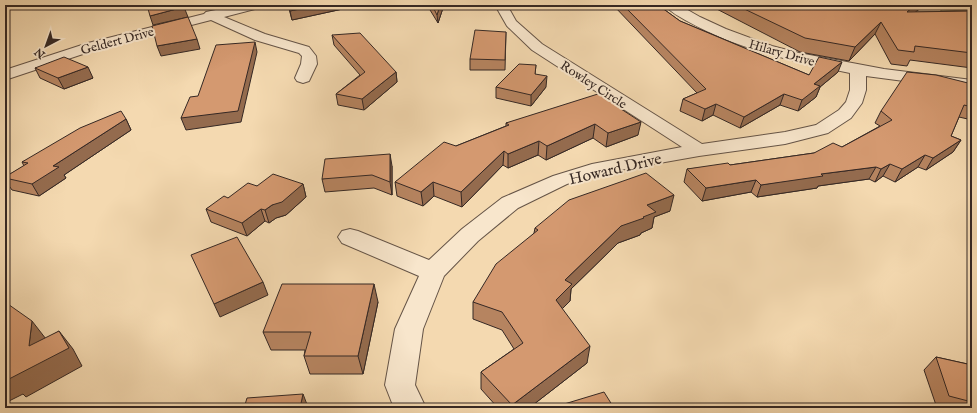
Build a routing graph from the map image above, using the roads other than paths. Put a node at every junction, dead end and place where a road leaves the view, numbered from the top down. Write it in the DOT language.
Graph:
graph roads {
  1 [pos="255,5"];
  2 [pos="501,5"];
  3 [pos="671,5"];
  4 [pos="210,15"];
  5 [pos="858,70"];
  6 [pos="5,75"];
  7 [pos="303,78"];
  8 [pos="972,86"];
  9 [pos="698,150"];
  10 [pos="350,236"];
  11 [pos="433,272"];
  12 [pos="410,408"];
  1 -- 4 [label="street, Geldert Drive"];
  2 -- 9 [label="street, Rowley Circle"];
  3 -- 5 [label="street, Hilary Drive"];
  4 -- 6 [label="street, Geldert Drive"];
  4 -- 7 [label="street"];
  5 -- 8 [label="street, Hilary Drive"];
  5 -- 9 [label="street, Howard Drive"];
  9 -- 11 [label="street, Howard Drive"];
  10 -- 11 [label="street"];
  11 -- 12 [label="street, Howard Drive"];
}
